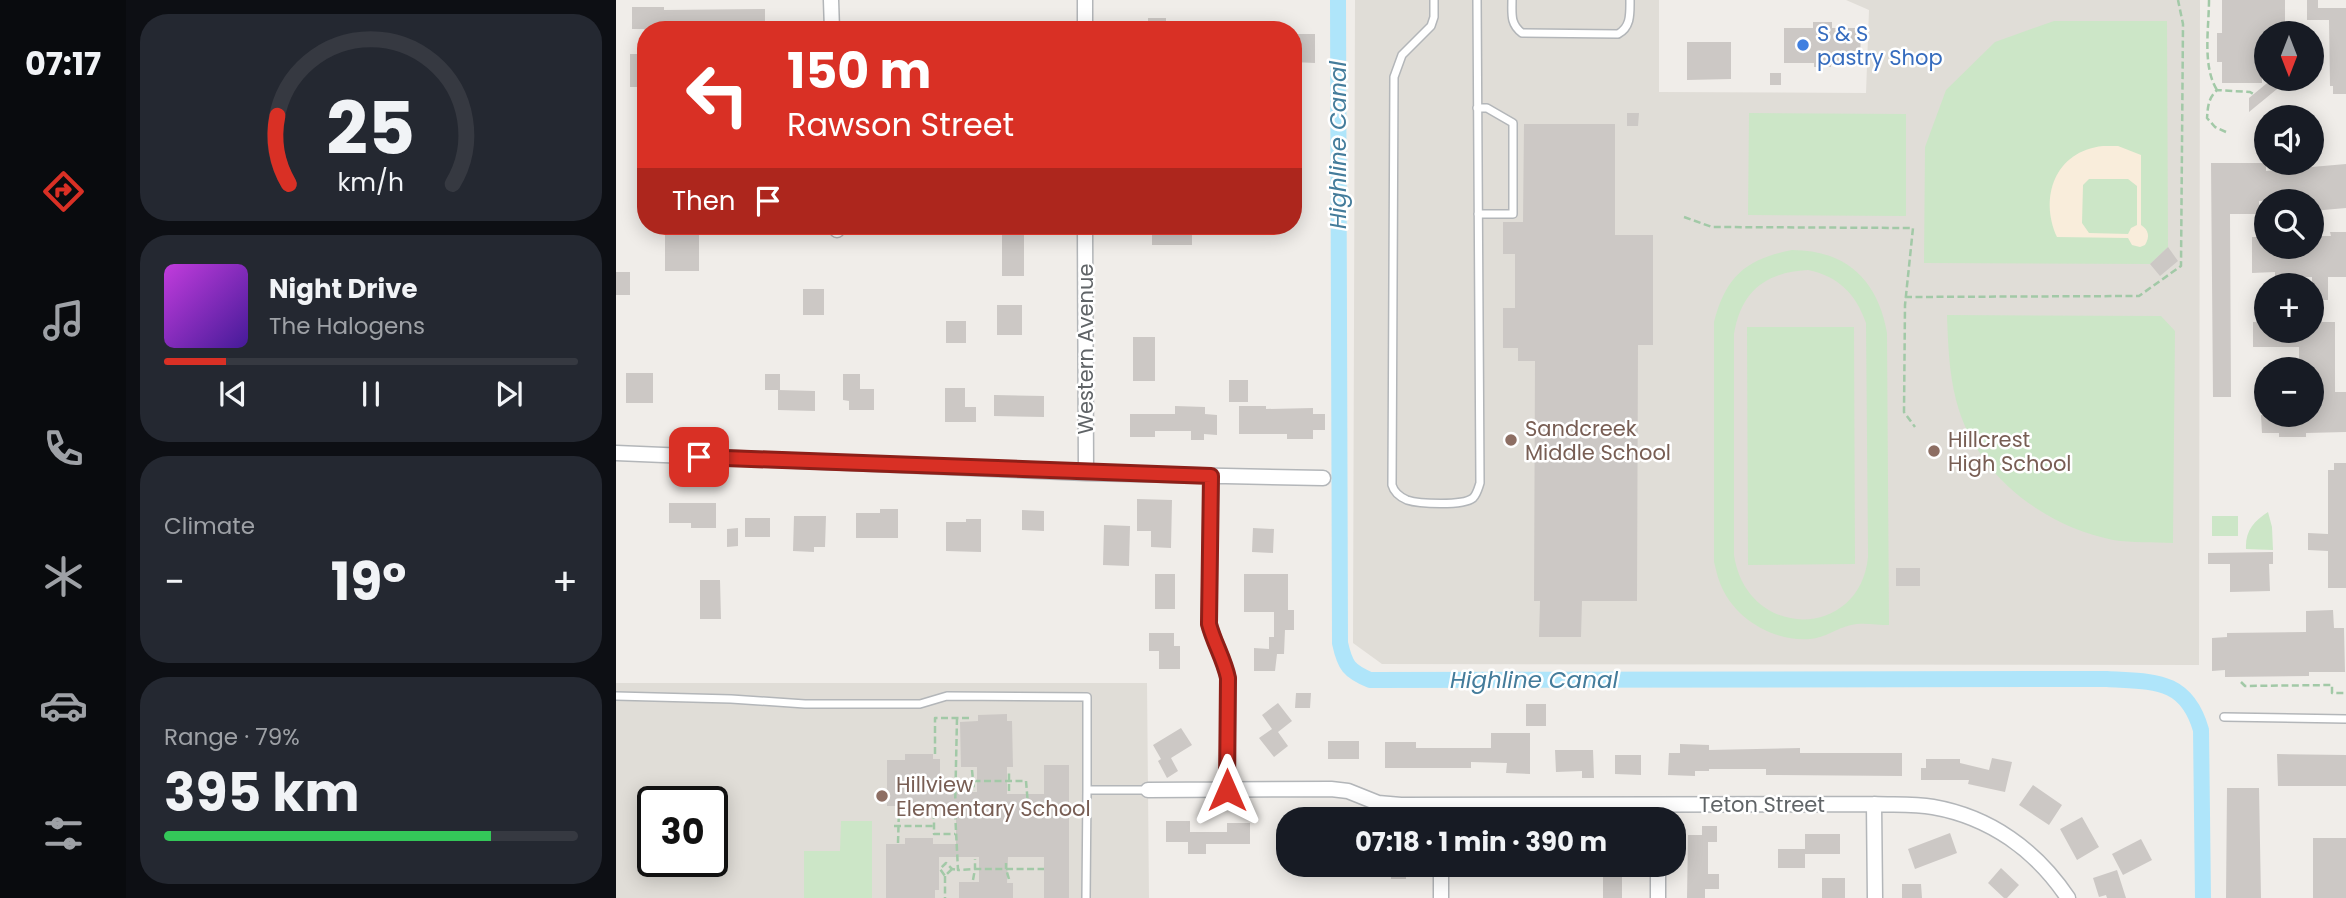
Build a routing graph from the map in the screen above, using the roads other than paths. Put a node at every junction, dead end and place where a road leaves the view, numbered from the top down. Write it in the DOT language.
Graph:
graph roads {
  1 [pos="831,0"];
  2 [pos="1085,0"];
  3 [pos="1434,0"];
  4 [pos="1477,0"];
  5 [pos="1512,0"];
  6 [pos="1630,0"];
  7 [pos="832,21"];
  8 [pos="1085,21"];
  9 [pos="1477,108"];
  10 [pos="1478,214"];
  11 [pos="1085,235"];
  12 [pos="616,453"];
  13 [pos="1086,472"];
  14 [pos="1211,476"];
  15 [pos="1324,478"];
  16 [pos="616,696"];
  17 [pos="2224,718"];
  18 [pos="2346,719"];
  19 [pos="1087,790"];
  20 [pos="1148,790"];
  21 [pos="1227,790"];
  22 [pos="1874,804"];
  23 [pos="1406,807"];
  24 [pos="1686,811"];
  25 [pos="1441,877"];
  26 [pos="1658,877"];
  27 [pos="1086,898"];
  28 [pos="1441,898"];
  29 [pos="1658,898"];
  30 [pos="1875,898"];
  31 [pos="2068,898"];
  1 -- 7 [label="street"];
  2 -- 8 [label="street"];
  3 -- 10 [label="lane"];
  4 -- 9 [label="lane"];
  5 -- 6 [label="lane"];
  9 -- 10 [label="lane"];
  9 -- 10 [label="lane"];
  11 -- 13 [label="street, Western Avenue"];
  12 -- 13 [label="street"];
  13 -- 14 [label="street"];
  14 -- 15 [label="street"];
  14 -- 21 [label="street"];
  16 -- 19 [label="lane"];
  17 -- 18 [label="lane"];
  19 -- 20 [label="lane"];
  19 -- 27 [label="lane"];
  20 -- 21 [label="street, Teton Street"];
  21 -- 23 [label="street, Teton Street"];
  22 -- 24 [label="street, Teton Street"];
  22 -- 30 [label="street"];
  22 -- 31 [label="street, Teton Street"];
  25 -- 28 [label="street"];
  26 -- 29 [label="street"];
}
